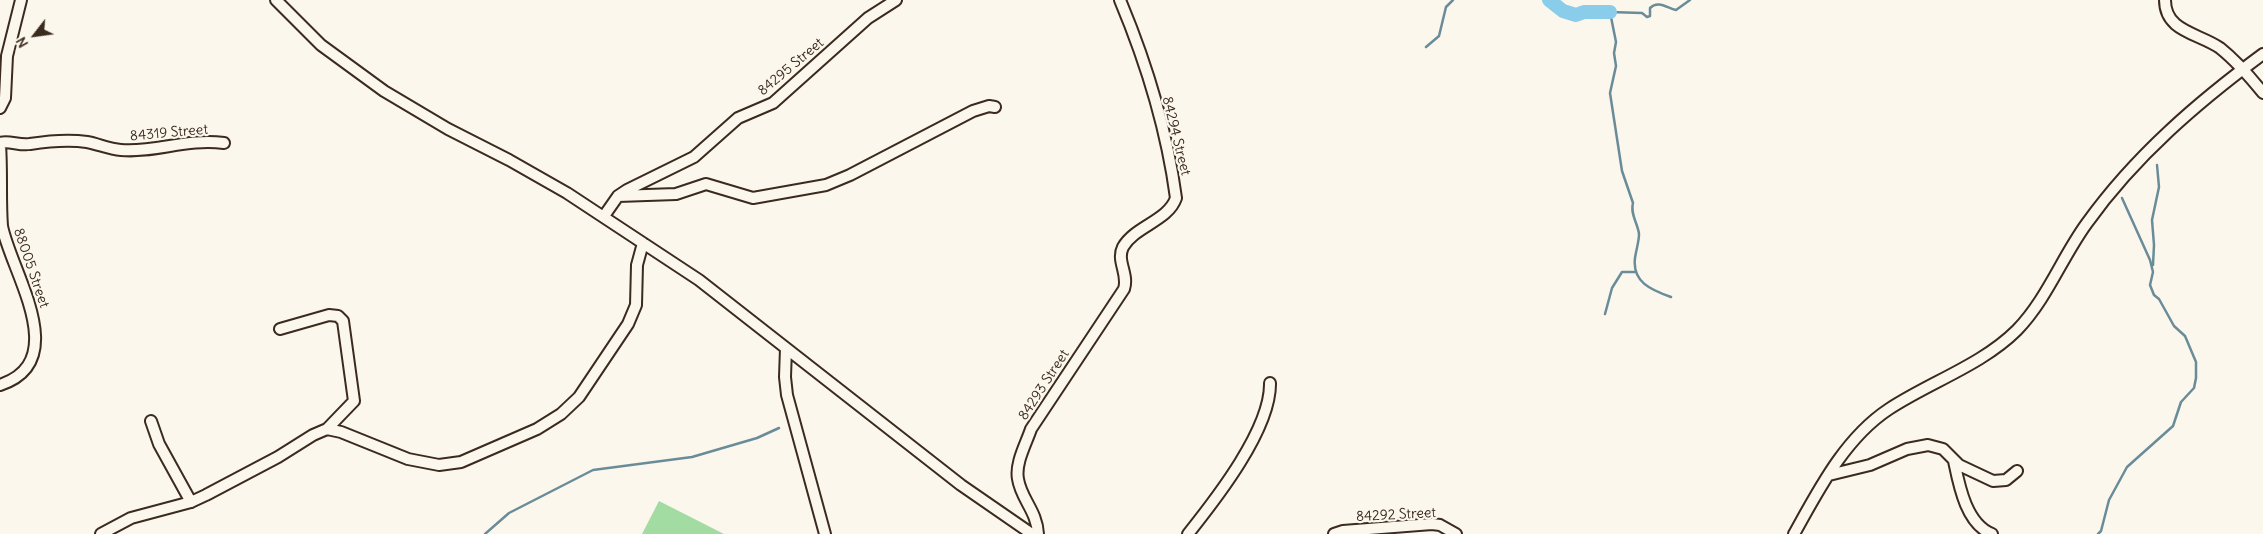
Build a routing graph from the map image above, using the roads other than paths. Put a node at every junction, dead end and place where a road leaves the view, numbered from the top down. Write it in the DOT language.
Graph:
graph roads {
  1 [pos="21,0"];
  2 [pos="276,0"];
  3 [pos="896,0"];
  4 [pos="1120,0"];
  5 [pos="2165,0"];
  6 [pos="2263,54"];
  7 [pos="2242,70"];
  8 [pos="2263,93"];
  9 [pos="995,107"];
  10 [pos="0,108"];
  11 [pos="224,143"];
  12 [pos="0,144"];
  13 [pos="618,196"];
  14 [pos="604,216"];
  15 [pos="642,243"];
  16 [pos="1120,259"];
  17 [pos="280,329"];
  18 [pos="786,348"];
  19 [pos="1270,383"];
  20 [pos="0,385"];
  21 [pos="151,421"];
  22 [pos="327,429"];
  23 [pos="1954,460"];
  24 [pos="2017,471"];
  25 [pos="1829,475"];
  26 [pos="191,502"];
  27 [pos="101,534"];
  28 [pos="826,534"];
  29 [pos="1032,534"];
  30 [pos="1038,534"];
  31 [pos="1188,534"];
  32 [pos="1334,534"];
  33 [pos="1456,534"];
  34 [pos="1794,534"];
  35 [pos="1992,534"];
  1 -- 10 [label="street"];
  2 -- 14 [label="street"];
  3 -- 13 [label="street, 84295 Street"];
  4 -- 16 [label="street, 84294 Street"];
  5 -- 7 [label="street"];
  6 -- 7 [label="street"];
  7 -- 8 [label="street"];
  7 -- 25 [label="street"];
  9 -- 13 [label="street"];
  11 -- 12 [label="street, 84319 Street"];
  12 -- 20 [label="street, 88005 Street"];
  13 -- 14 [label="street, 84295 Street"];
  14 -- 15 [label="street"];
  15 -- 18 [label="street"];
  15 -- 22 [label="street"];
  16 -- 30 [label="street, 84293 Street"];
  17 -- 22 [label="street"];
  18 -- 28 [label="street"];
  18 -- 29 [label="street"];
  19 -- 31 [label="street"];
  21 -- 26 [label="street"];
  22 -- 26 [label="street"];
  23 -- 24 [label="street"];
  23 -- 25 [label="street"];
  23 -- 35 [label="street"];
  25 -- 34 [label="street"];
  26 -- 27 [label="street"];
  32 -- 33 [label="street, 84292 Street"];
}
